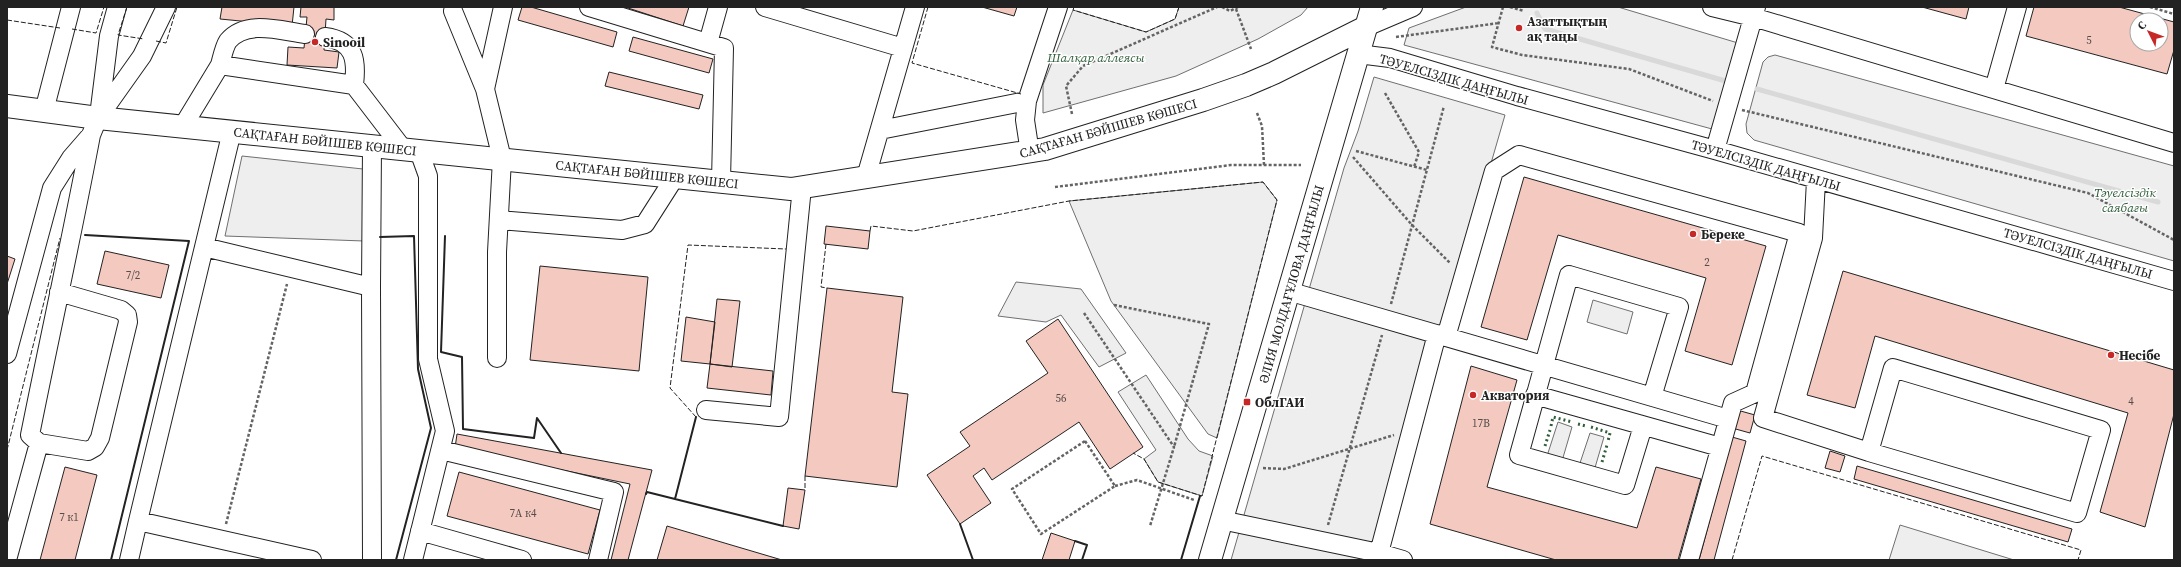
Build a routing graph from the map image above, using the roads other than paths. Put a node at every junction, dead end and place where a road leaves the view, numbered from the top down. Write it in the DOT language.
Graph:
graph roads {
  1 [pos="72,7"];
  2 [pos="117,7"];
  3 [pos="166,7"];
  4 [pos="503,7"];
  5 [pos="589,7"];
  6 [pos="718,7"];
  7 [pos="765,7"];
  8 [pos="915,7"];
  9 [pos="1058,7"];
  10 [pos="1413,7"];
  11 [pos="1712,7"];
  12 [pos="2017,7"];
  13 [pos="453,11"];
  14 [pos="1755,12"];
  15 [pos="1369,17"];
  16 [pos="306,34"];
  17 [pos="325,37"];
  18 [pos="708,43"];
  19 [pos="903,48"];
  20 [pos="1358,54"];
  21 [pos="220,65"];
  22 [pos="1274,73"];
  23 [pos="354,85"];
  24 [pos="485,89"];
  25 [pos="1994,89"];
  26 [pos="1027,100"];
  27 [pos="7,106"];
  28 [pos="44,111"];
  29 [pos="183,126"];
  30 [pos="95,127"];
  31 [pos="880,130"];
  32 [pos="232,131"];
  33 [pos="2174,143"];
  34 [pos="372,146"];
  35 [pos="411,150"];
  36 [pos="1715,150"];
  37 [pos="1030,153"];
  38 [pos="502,159"];
  39 [pos="675,177"];
  40 [pos="866,177"];
  41 [pos="1816,180"];
  42 [pos="721,182"];
  43 [pos="802,187"];
  44 [pos="499,220"];
  45 [pos="1806,236"];
  46 [pos="204,247"];
  47 [pos="2174,281"];
  48 [pos="371,287"];
  49 [pos="1288,291"];
  50 [pos="59,292"];
  51 [pos="1442,336"];
  52 [pos="7,354"];
  53 [pos="497,358"];
  54 [pos="1543,366"];
  55 [pos="1536,395"];
  56 [pos="1652,397"];
  57 [pos="706,410"];
  58 [pos="1728,420"];
  59 [pos="1643,426"];
  60 [pos="39,444"];
  61 [pos="1720,447"];
  62 [pos="441,450"];
  63 [pos="1869,452"];
  64 [pos="1221,520"];
  65 [pos="138,521"];
  66 [pos="420,531"];
  67 [pos="1378,557"];
  68 [pos="7,560"];
  69 [pos="129,560"];
  70 [pos="312,560"];
  71 [pos="372,560"];
  72 [pos="413,560"];
  73 [pos="522,560"];
  74 [pos="598,560"];
  75 [pos="1210,560"];
  76 [pos="1403,560"];
  77 [pos="1689,560"];
  1 -- 28 [label="street"];
  2 -- 30 [label="street"];
  3 -- 30 [label="street"];
  4 -- 24 [label="street"];
  5 -- 18 [label="street"];
  6 -- 18 [label="street"];
  7 -- 19 [label="street"];
  8 -- 19 [label="street"];
  9 -- 26 [label="street"];
  10 -- 15 [label="street"];
  11 -- 14 [label="street"];
  12 -- 25 [label="street"];
  13 -- 24 [label="street"];
  14 -- 25 [label="street"];
  14 -- 36 [label="street"];
  15 -- 20 [label="main road, ӘЛИЯ МОЛДАҒҰЛОВА ДАҢҒЫЛЫ"];
  15 -- 22 [label="main road, САҚТАҒАН БӘЙІШЕВ КӨШЕСІ"];
  16 -- 21 [label="street"];
  17 -- 23 [label="street"];
  18 -- 42 [label="street"];
  19 -- 31 [label="street"];
  20 -- 22 [label="main road, САҚТАҒАН БӘЙІШЕВ КӨШЕСІ"];
  20 -- 36 [label="street, ТӘУЕЛСІЗДІК ДАҢҒЫЛЫ"];
  20 -- 49 [label="main road, ӘЛИЯ МОЛДАҒҰЛОВА ДАҢҒЫЛЫ"];
  21 -- 23 [label="street"];
  21 -- 29 [label="street"];
  22 -- 37 [label="main road, САҚТАҒАН БӘЙІШЕВ КӨШЕСІ"];
  23 -- 35 [label="street"];
  24 -- 38 [label="street"];
  25 -- 33 [label="street"];
  26 -- 31 [label="street"];
  26 -- 37 [label="street"];
  27 -- 28 [label="main road, САҚТАҒАН БӘЙІШЕВ КӨШЕСІ"];
  28 -- 30 [label="main road, САҚТАҒАН БӘЙІШЕВ КӨШЕСІ"];
  29 -- 30 [label="main road, САҚТАҒАН БӘЙІШЕВ КӨШЕСІ"];
  29 -- 32 [label="main road, САҚТАҒАН БӘЙІШЕВ КӨШЕСІ"];
  30 -- 50 [label="street"];
  30 -- 52 [label="street"];
  31 -- 40 [label="street"];
  32 -- 34 [label="main road, САҚТАҒАН БӘЙІШЕВ КӨШЕСІ"];
  32 -- 46 [label="street"];
  34 -- 35 [label="main road, САҚТАҒАН БӘЙІШЕВ КӨШЕСІ"];
  34 -- 48 [label="street"];
  35 -- 38 [label="main road, САҚТАҒАН БӘЙІШЕВ КӨШЕСІ"];
  35 -- 62 [label="street"];
  36 -- 41 [label="street, ТӘУЕЛСІЗДІК ДАҢҒЫЛЫ"];
  37 -- 40 [label="main road, САҚТАҒАН БӘЙІШЕВ КӨШЕСІ"];
  38 -- 39 [label="main road, САҚТАҒАН БӘЙІШЕВ КӨШЕСІ"];
  38 -- 44 [label="street"];
  39 -- 42 [label="main road, САҚТАҒАН БӘЙІШЕВ КӨШЕСІ"];
  39 -- 44 [label="street"];
  40 -- 43 [label="main road, САҚТАҒАН БӘЙІШЕВ КӨШЕСІ"];
  41 -- 45 [label="street"];
  41 -- 47 [label="street, ТӘУЕЛСІЗДІК ДАҢҒЫЛЫ"];
  42 -- 43 [label="main road, САҚТАҒАН БӘЙІШЕВ КӨШЕСІ"];
  43 -- 57 [label="street"];
  44 -- 53 [label="street"];
  45 -- 51 [label="street"];
  45 -- 58 [label="street"];
  45 -- 63 [label="street"];
  46 -- 48 [label="street"];
  46 -- 65 [label="street"];
  48 -- 71 [label="street"];
  49 -- 51 [label="street"];
  49 -- 64 [label="main road, ӘЛИЯ МОЛДАҒҰЛОВА ДАҢҒЫЛЫ"];
  50 -- 60 [label="street"];
  50 -- 60 [label="street"];
  51 -- 54 [label="street"];
  51 -- 67 [label="street"];
  54 -- 55 [label="street"];
  54 -- 56 [label="street"];
  54 -- 56 [label="street"];
  55 -- 59 [label="street"];
  55 -- 59 [label="street"];
  56 -- 58 [label="street"];
  58 -- 61 [label="street"];
  59 -- 61 [label="street"];
  60 -- 68 [label="street"];
  61 -- 77 [label="street"];
  62 -- 66 [label="street"];
  62 -- 74 [label="street"];
  63 -- 63 [label="street"];
  64 -- 67 [label="street"];
  64 -- 75 [label="main road, ӘЛИЯ МОЛДАҒҰЛОВА ДАҢҒЫЛЫ"];
  65 -- 69 [label="street"];
  65 -- 70 [label="street"];
  66 -- 72 [label="street"];
  66 -- 73 [label="street"];
  67 -- 76 [label="street"];
}
